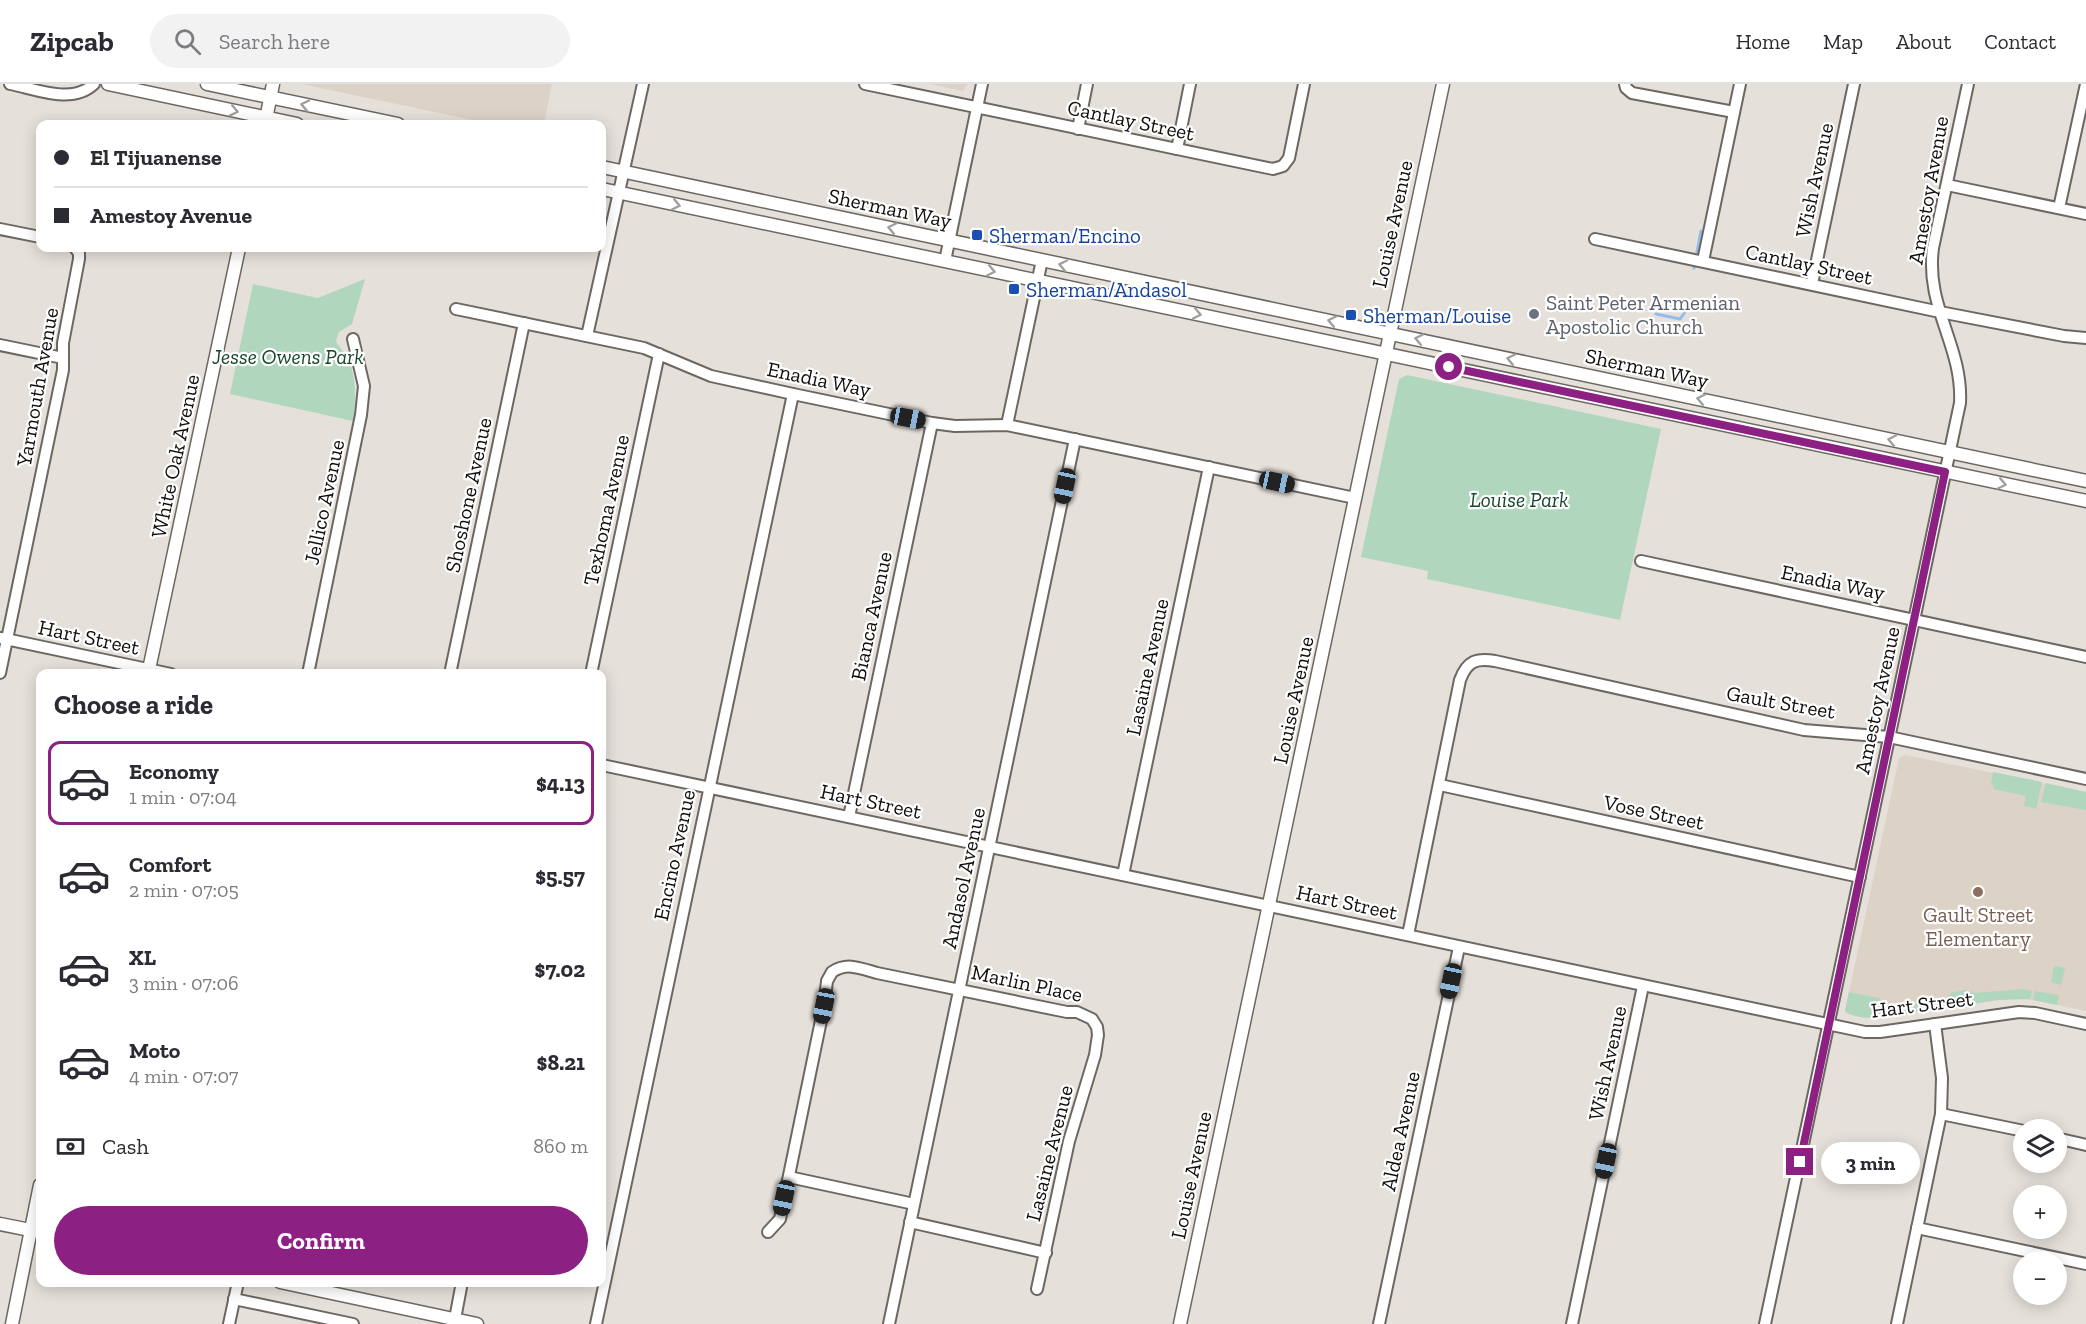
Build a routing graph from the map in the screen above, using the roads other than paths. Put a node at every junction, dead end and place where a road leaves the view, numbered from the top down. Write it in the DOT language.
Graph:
graph roads {
  1 [pos="10,84"];
  2 [pos="94,84"];
  3 [pos="108,84"];
  4 [pos="207,84"];
  5 [pos="273,84"];
  6 [pos="643,84"];
  7 [pos="866,84"];
  8 [pos="982,84"];
  9 [pos="1087,84"];
  10 [pos="1191,84"];
  11 [pos="1304,84"];
  12 [pos="1443,84"];
  13 [pos="1740,84"];
  14 [pos="1854,84"];
  15 [pos="1968,84"];
  16 [pos="2086,84"];
  17 [pos="127,86"];
  18 [pos="1626,86"];
  19 [pos="270,98"];
  20 [pos="977,108"];
  21 [pos="1734,112"];
  22 [pos="261,120"];
  23 [pos="265,120"];
  24 [pos="378,120"];
  25 [pos="1078,129"];
  26 [pos="1177,149"];
  27 [pos="606,168"];
  28 [pos="624,172"];
  29 [pos="1947,185"];
  30 [pos="606,190"];
  31 [pos="619,193"];
  32 [pos="2059,208"];
  33 [pos="2086,214"];
  34 [pos="0,229"];
  35 [pos="36,236"];
  36 [pos="1595,239"];
  37 [pos="949,240"];
  38 [pos="77,252"];
  39 [pos="238,252"];
  40 [pos="1042,260"];
  41 [pos="945,261"];
  42 [pos="1703,261"];
  43 [pos="1038,280"];
  44 [pos="1812,284"];
  45 [pos="456,309"];
  46 [pos="1940,312"];
  47 [pos="524,324"];
  48 [pos="1389,333"];
  49 [pos="588,336"];
  50 [pos="2086,338"];
  51 [pos="353,339"];
  52 [pos="0,345"];
  53 [pos="659,354"];
  54 [pos="1385,354"];
  55 [pos="63,358"];
  56 [pos="793,394"];
  57 [pos="932,423"];
  58 [pos="1007,425"];
  59 [pos="1075,439"];
  60 [pos="1949,452"];
  61 [pos="1209,467"];
  62 [pos="1945,472"];
  63 [pos="2086,481"];
  64 [pos="1355,498"];
  65 [pos="2086,501"];
  66 [pos="1641,561"];
  67 [pos="1914,621"];
  68 [pos="4,638"];
  69 [pos="2086,657"];
  70 [pos="140,669"];
  71 [pos="149,669"];
  72 [pos="309,669"];
  73 [pos="451,669"];
  74 [pos="592,669"];
  75 [pos="0,673"];
  76 [pos="1889,737"];
  77 [pos="606,766"];
  78 [pos="2086,779"];
  79 [pos="1440,785"];
  80 [pos="708,786"];
  81 [pos="849,817"];
  82 [pos="989,846"];
  83 [pos="1123,875"];
  84 [pos="1860,877"];
  85 [pos="1268,905"];
  86 [pos="1408,935"];
  87 [pos="1459,947"];
  88 [pos="1643,986"];
  89 [pos="959,989"];
  90 [pos="1829,1024"];
  91 [pos="1935,1024"];
  92 [pos="2086,1024"];
  93 [pos="1097,1027"];
  94 [pos="1941,1114"];
  95 [pos="2013,1129"];
  96 [pos="2067,1141"];
  97 [pos="2086,1145"];
  98 [pos="789,1177"];
  99 [pos="914,1204"];
  100 [pos="910,1222"];
  101 [pos="0,1224"];
  102 [pos="1917,1228"];
  103 [pos="36,1231"];
  104 [pos="768,1232"];
  105 [pos="1046,1253"];
  106 [pos="2086,1264"];
  107 [pos="606,1276"];
  108 [pos="237,1287"];
  109 [pos="320,1287"];
  110 [pos="461,1287"];
  111 [pos="604,1287"];
  112 [pos="1037,1289"];
  113 [pos="234,1299"];
  114 [pos="455,1319"];
  115 [pos="12,1324"];
  116 [pos="229,1324"];
  117 [pos="352,1324"];
  118 [pos="477,1324"];
  119 [pos="596,1324"];
  120 [pos="888,1324"];
  121 [pos="1180,1324"];
  122 [pos="1379,1324"];
  123 [pos="1572,1324"];
  124 [pos="1766,1324"];
  125 [pos="1897,1324"];
  1 -- 2 [label="street"];
  3 -- 17 [label="main road"];
  4 -- 19 [label="main road"];
  5 -- 19 [label="main road"];
  6 -- 28 [label="street"];
  7 -- 20 [label="street, Cantlay Street"];
  8 -- 20 [label="street"];
  9 -- 25 [label="street"];
  10 -- 26 [label="street"];
  11 -- 26 [label="street, Cantlay Street"];
  12 -- 48 [label="main road, Louise Avenue"];
  13 -- 21 [label="street"];
  14 -- 44 [label="street, Wish Avenue"];
  15 -- 29 [label="street, Amestoy Avenue"];
  16 -- 32 [label="street"];
  17 -- 22 [label="main road, one-way"];
  18 -- 21 [label="street"];
  19 -- 23 [label="main road"];
  24 -- 19 [label="main road, one-way"];
  20 -- 25 [label="street, Cantlay Street"];
  20 -- 37 [label="street"];
  21 -- 42 [label="street"];
  25 -- 26 [label="street, Cantlay Street"];
  27 -- 28 [label="main road, Sherman Way"];
  28 -- 31 [label="street"];
  37 -- 28 [label="main road, Sherman Way, one-way"];
  29 -- 32 [label="street"];
  29 -- 46 [label="street, Amestoy Avenue"];
  30 -- 31 [label="main road, Sherman Way"];
  31 -- 41 [label="main road, Sherman Way, one-way"];
  31 -- 49 [label="street"];
  32 -- 33 [label="street"];
  34 -- 35 [label="street"];
  36 -- 42 [label="street, Cantlay Street"];
  37 -- 40 [label="main road, Sherman Way"];
  37 -- 41 [label="street"];
  38 -- 55 [label="street, Yarmouth Avenue"];
  39 -- 71 [label="main road, White Oak Avenue"];
  40 -- 43 [label="street"];
  48 -- 40 [label="main road, Sherman Way, one-way"];
  41 -- 43 [label="main road, Sherman Way, one-way"];
  42 -- 44 [label="street, Cantlay Street"];
  43 -- 54 [label="main road, Sherman Way, one-way"];
  43 -- 58 [label="street"];
  44 -- 46 [label="street, Cantlay Street"];
  45 -- 47 [label="street, Enadia Way"];
  46 -- 50 [label="street, Cantlay Street"];
  46 -- 60 [label="street, Amestoy Avenue"];
  47 -- 49 [label="street, Enadia Way"];
  47 -- 73 [label="street, Shoshone Avenue"];
  48 -- 54 [label="main road, Louise Avenue"];
  60 -- 48 [label="main road, Sherman Way, one-way"];
  49 -- 53 [label="street, Enadia Way"];
  51 -- 72 [label="street, Jellico Avenue"];
  52 -- 55 [label="street"];
  53 -- 56 [label="street, Enadia Way"];
  53 -- 74 [label="street, Texhoma Avenue"];
  54 -- 62 [label="main road, Sherman Way"];
  54 -- 64 [label="main road, Louise Avenue"];
  55 -- 68 [label="street, Yarmouth Avenue"];
  56 -- 57 [label="street, Enadia Way"];
  56 -- 80 [label="street, Encino Avenue"];
  57 -- 58 [label="street, Enadia Way"];
  57 -- 81 [label="street, Bianca Avenue"];
  58 -- 59 [label="street, Enadia Way"];
  59 -- 61 [label="street, Enadia Way"];
  59 -- 82 [label="street, Andasol Avenue"];
  60 -- 62 [label="street, Amestoy Avenue"];
  60 -- 63 [label="main road, Sherman Way"];
  61 -- 64 [label="street, Enadia Way"];
  61 -- 83 [label="street, Lasaine Avenue"];
  62 -- 65 [label="main road, Sherman Way, one-way"];
  62 -- 67 [label="street, Amestoy Avenue"];
  64 -- 85 [label="main road, Louise Avenue"];
  66 -- 67 [label="street, Enadia Way"];
  67 -- 69 [label="street, Enadia Way"];
  67 -- 76 [label="street, Amestoy Avenue"];
  68 -- 70 [label="street, Hart Street"];
  68 -- 75 [label="street, Yarmouth Avenue"];
  76 -- 78 [label="street, Gault Street"];
  76 -- 79 [label="street, Gault Street"];
  76 -- 84 [label="street, Amestoy Avenue"];
  77 -- 80 [label="street, Hart Street"];
  79 -- 84 [label="street, Vose Street"];
  79 -- 86 [label="street"];
  80 -- 81 [label="street, Hart Street"];
  80 -- 107 [label="street, Encino Avenue"];
  81 -- 82 [label="street, Hart Street"];
  82 -- 83 [label="street, Hart Street"];
  82 -- 89 [label="street, Andasol Avenue"];
  83 -- 85 [label="street, Hart Street"];
  84 -- 90 [label="street, Amestoy Avenue"];
  85 -- 86 [label="street, Hart Street"];
  85 -- 121 [label="main road, Louise Avenue"];
  86 -- 87 [label="street, Hart Street"];
  87 -- 88 [label="street, Hart Street"];
  87 -- 122 [label="street, Aldea Avenue"];
  88 -- 90 [label="street, Hart Street"];
  88 -- 123 [label="street, Wish Avenue"];
  89 -- 93 [label="street, Marlin Place"];
  89 -- 98 [label="street, Marlin Place"];
  89 -- 99 [label="street, Andasol Avenue"];
  90 -- 91 [label="street, Hart Street"];
  90 -- 124 [label="street, Amestoy Avenue"];
  91 -- 92 [label="street, Hart Street"];
  91 -- 94 [label="street"];
  93 -- 105 [label="street, Lasaine Avenue"];
  94 -- 95 [label="street"];
  94 -- 102 [label="street"];
  96 -- 97 [label="street"];
  98 -- 99 [label="street"];
  98 -- 104 [label="street"];
  99 -- 100 [label="street, Andasol Avenue"];
  100 -- 105 [label="street"];
  100 -- 120 [label="street, Andasol Avenue"];
  101 -- 103 [label="main road"];
  102 -- 106 [label="street"];
  102 -- 125 [label="street"];
  103 -- 115 [label="main road"];
  105 -- 112 [label="street, Lasaine Avenue"];
  108 -- 113 [label="street"];
  109 -- 114 [label="main road"];
  110 -- 114 [label="street"];
  111 -- 119 [label="street, Encino Avenue"];
  113 -- 116 [label="street"];
  113 -- 117 [label="street"];
  114 -- 118 [label="main road"];
}
